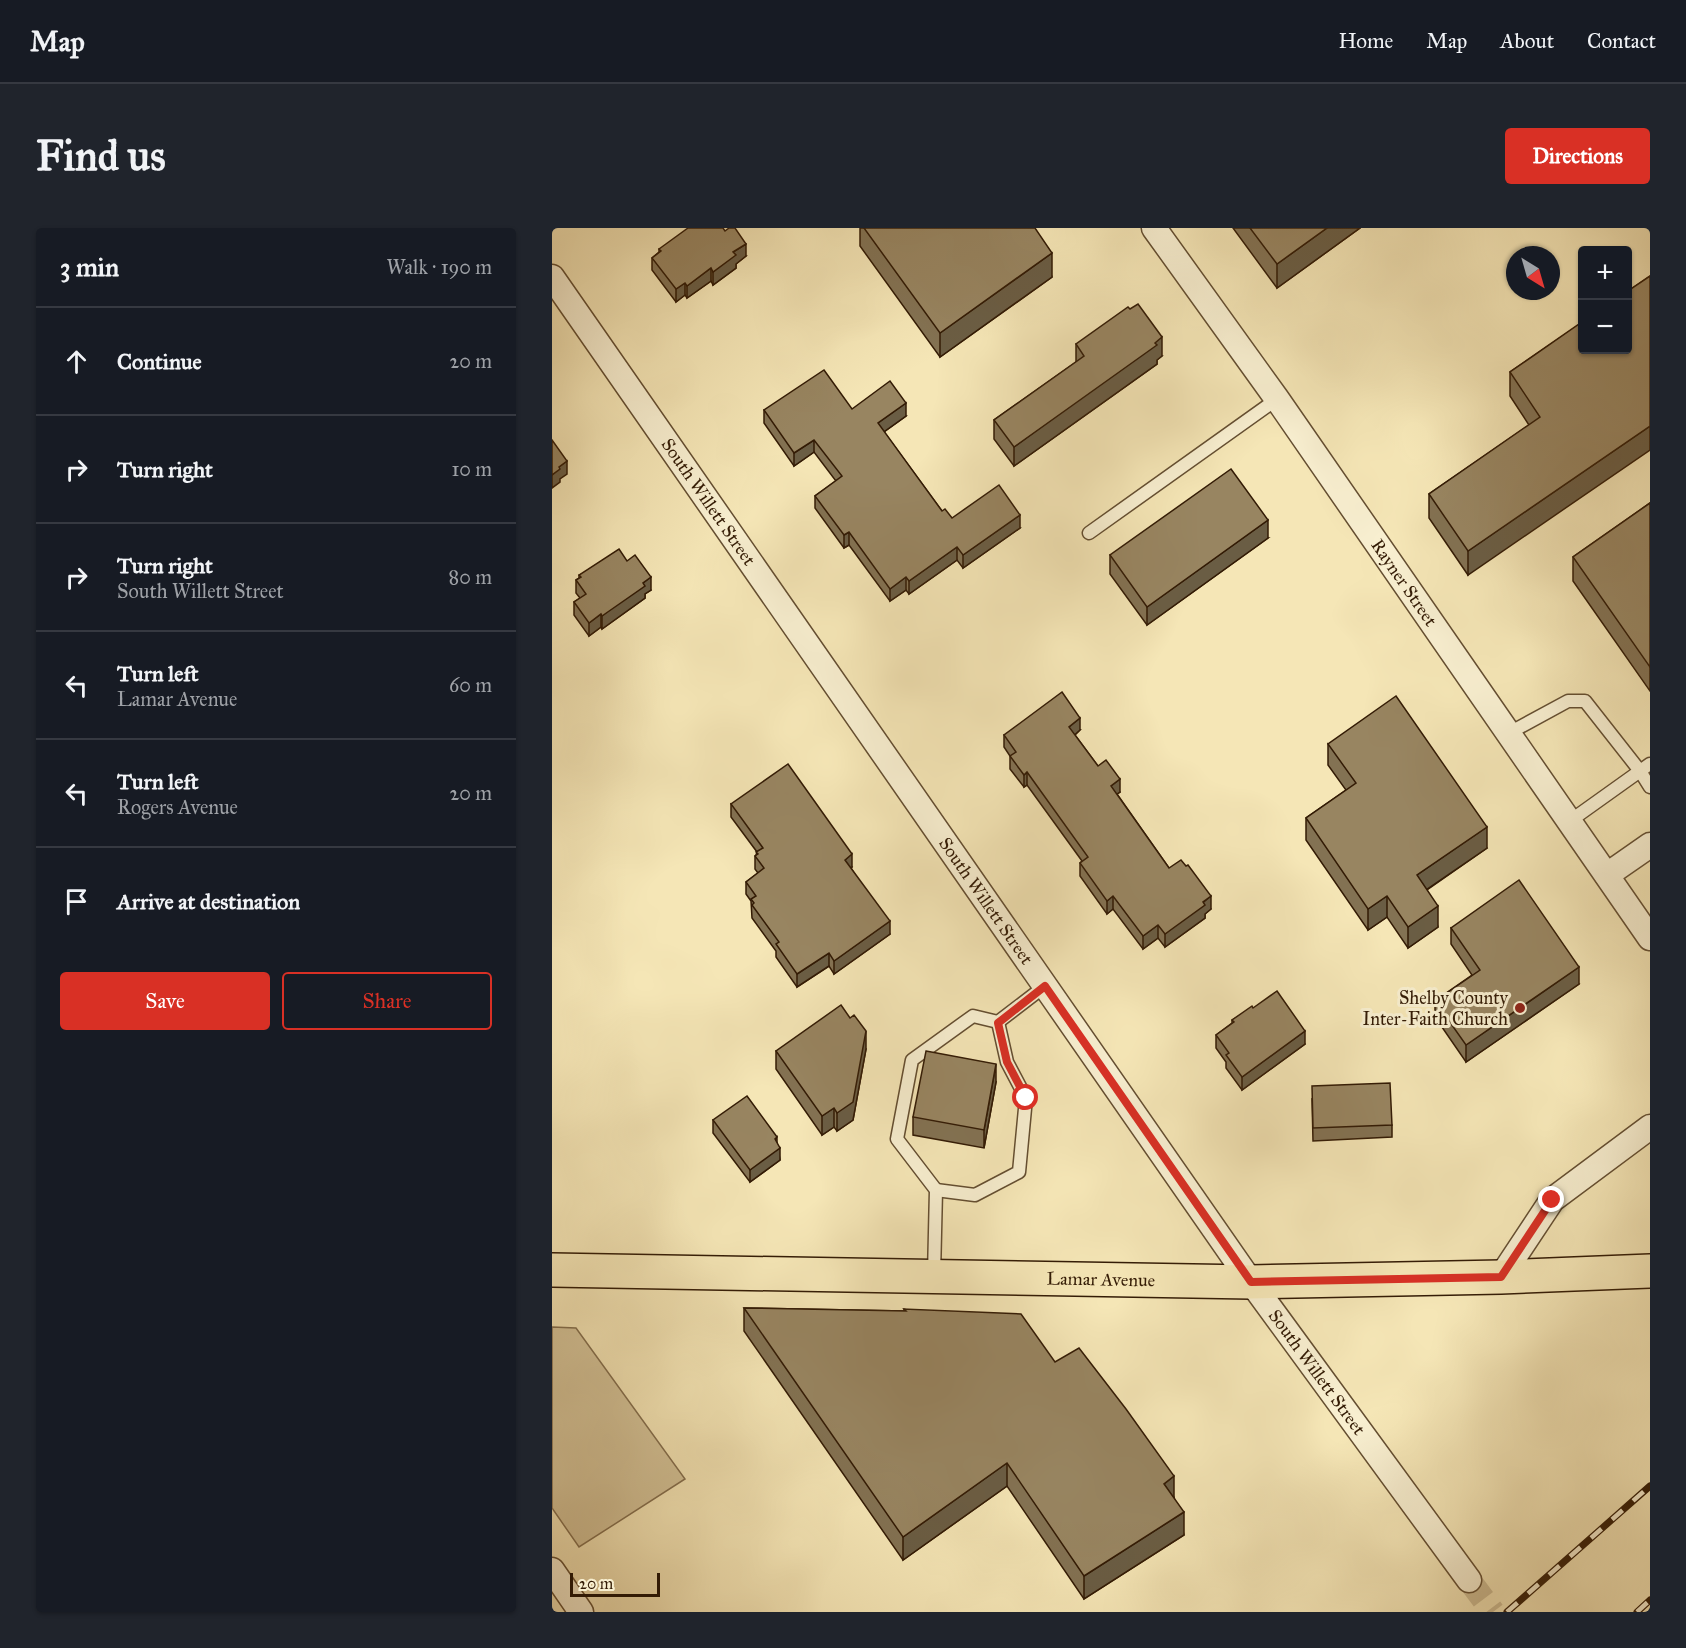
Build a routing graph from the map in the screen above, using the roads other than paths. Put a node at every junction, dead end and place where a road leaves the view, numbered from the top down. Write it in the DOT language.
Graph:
graph roads {
  1 [pos="1154,228"];
  2 [pos="552,278"];
  3 [pos="1277,399"];
  4 [pos="1089,533"];
  5 [pos="1509,733"];
  6 [pos="1645,767"];
  7 [pos="1650,787"];
  8 [pos="1569,821"];
  9 [pos="1650,845"];
  10 [pos="1607,875"];
  11 [pos="1650,938"];
  12 [pos="1045,986"];
  13 [pos="998,1023"];
  14 [pos="1650,1127"];
  15 [pos="936,1190"];
  16 [pos="552,1270"];
  17 [pos="1650,1271"];
  18 [pos="934,1276"];
  19 [pos="1501,1277"];
  20 [pos="1251,1282"];
  21 [pos="552,1570"];
  22 [pos="1469,1580"];
  23 [pos="575,1610"];
  1 -- 3 [label="street, Rayner Street"];
  2 -- 12 [label="street, South Willett Street"];
  3 -- 4 [label="lane"];
  3 -- 5 [label="street, Rayner Street"];
  5 -- 6 [label="lane"];
  5 -- 8 [label="street, Rayner Street"];
  6 -- 7 [label="lane"];
  6 -- 8 [label="lane"];
  8 -- 10 [label="street, Rayner Street"];
  9 -- 10 [label="street"];
  10 -- 11 [label="street, Rayner Street"];
  12 -- 13 [label="lane"];
  12 -- 20 [label="street, South Willett Street"];
  13 -- 15 [label="lane"];
  13 -- 15 [label="lane"];
  14 -- 19 [label="street"];
  15 -- 18 [label="lane"];
  16 -- 18 [label="main road, Lamar Avenue"];
  17 -- 19 [label="main road, Lamar Avenue"];
  18 -- 20 [label="main road, Lamar Avenue"];
  19 -- 20 [label="main road, Lamar Avenue"];
  20 -- 22 [label="street, South Willett Street"];
  21 -- 23 [label="street"];
}
